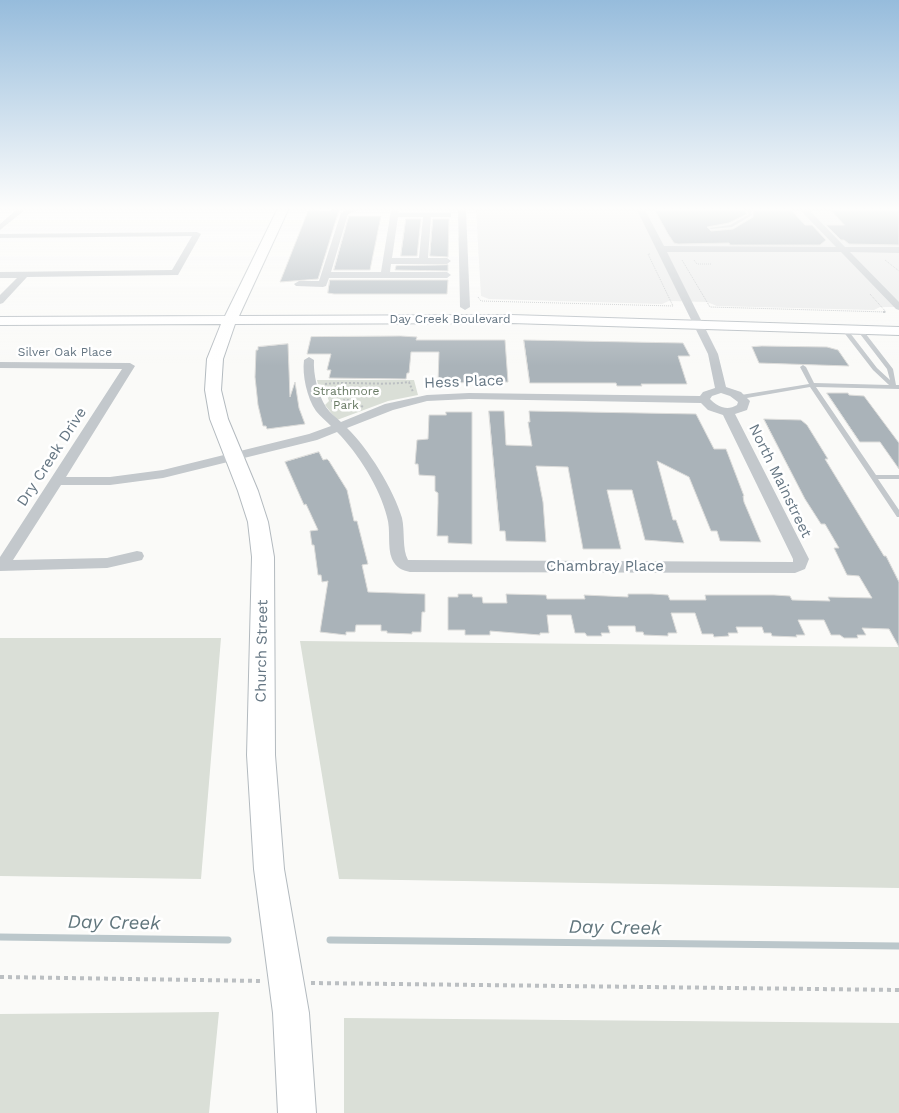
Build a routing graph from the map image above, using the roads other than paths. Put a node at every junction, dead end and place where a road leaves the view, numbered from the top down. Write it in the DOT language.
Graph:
graph roads {
  1 [pos="388,261"];
  2 [pos="181,262"];
  3 [pos="259,262"];
  4 [pos="330,262"];
  5 [pos="464,262"];
  6 [pos="668,262"];
  7 [pos="855,262"];
  8 [pos="386,274"];
  9 [pos="0,275"];
  10 [pos="24,275"];
  11 [pos="326,275"];
  12 [pos="447,275"];
  13 [pos="299,284"];
  14 [pos="0,301"];
  15 [pos="465,306"];
  16 [pos="899,307"];
  17 [pos="0,310"];
  18 [pos="234,313"];
  19 [pos="899,318"];
  20 [pos="697,319"];
  21 [pos="0,321"];
  22 [pos="899,326"];
  23 [pos="857,330"];
  24 [pos="899,331"];
  25 [pos="866,357"];
  26 [pos="881,357"];
  27 [pos="309,360"];
  28 [pos="0,366"];
  29 [pos="130,366"];
  30 [pos="802,367"];
  31 [pos="812,385"];
  32 [pos="896,387"];
  33 [pos="720,390"];
  34 [pos="741,397"];
  35 [pos="704,400"];
  36 [pos="728,412"];
  37 [pos="340,428"];
  38 [pos="234,456"];
  39 [pos="874,477"];
  40 [pos="899,477"];
  41 [pos="56,481"];
  42 [pos="899,514"];
  43 [pos="137,556"];
  44 [pos="800,565"];
  45 [pos="1,566"];
  46 [pos="297,1113"];
  1 -- 8 [label="street"];
  2 -- 10 [label="street"];
  3 -- 18 [label="main road, Church Street"];
  4 -- 11 [label="street"];
  5 -- 15 [label="street"];
  6 -- 20 [label="street"];
  7 -- 16 [label="street"];
  8 -- 11 [label="street"];
  8 -- 12 [label="street"];
  9 -- 10 [label="street"];
  10 -- 14 [label="street"];
  11 -- 13 [label="street"];
  15 -- 18 [label="main road, Day Creek Boulevard"];
  15 -- 20 [label="main road, Day Creek Boulevard"];
  17 -- 18 [label="main road, Day Creek Boulevard"];
  18 -- 20 [label="main road, Day Creek Boulevard"];
  18 -- 21 [label="main road, Day Creek Boulevard"];
  18 -- 38 [label="main road, Church Street"];
  19 -- 20 [label="main road, Day Creek Boulevard"];
  20 -- 23 [label="main road, Day Creek Boulevard"];
  20 -- 33 [label="street"];
  22 -- 23 [label="main road"];
  23 -- 24 [label="main road, Day Creek Boulevard"];
  23 -- 25 [label="lane"];
  23 -- 26 [label="lane"];
  25 -- 26 [label="lane"];
  25 -- 32 [label="lane"];
  26 -- 32 [label="lane"];
  27 -- 37 [label="street"];
  28 -- 29 [label="street, Silver Oak Place"];
  29 -- 41 [label="street, Dry Creek Drive"];
  30 -- 31 [label="lane"];
  31 -- 32 [label="lane"];
  31 -- 34 [label="lane"];
  31 -- 39 [label="lane"];
  33 -- 34 [label="street"];
  33 -- 35 [label="street"];
  34 -- 36 [label="street"];
  35 -- 36 [label="street"];
  35 -- 37 [label="street, Hess Place"];
  36 -- 44 [label="street, North Mainstreet"];
  37 -- 38 [label="street, Hess Place"];
  37 -- 44 [label="street, Chambray Place"];
  38 -- 41 [label="street, Hess Place"];
  38 -- 46 [label="main road, Church Street"];
  39 -- 40 [label="lane"];
  39 -- 42 [label="lane"];
  41 -- 45 [label="street, Dry Creek Drive"];
  43 -- 45 [label="street"];
}
